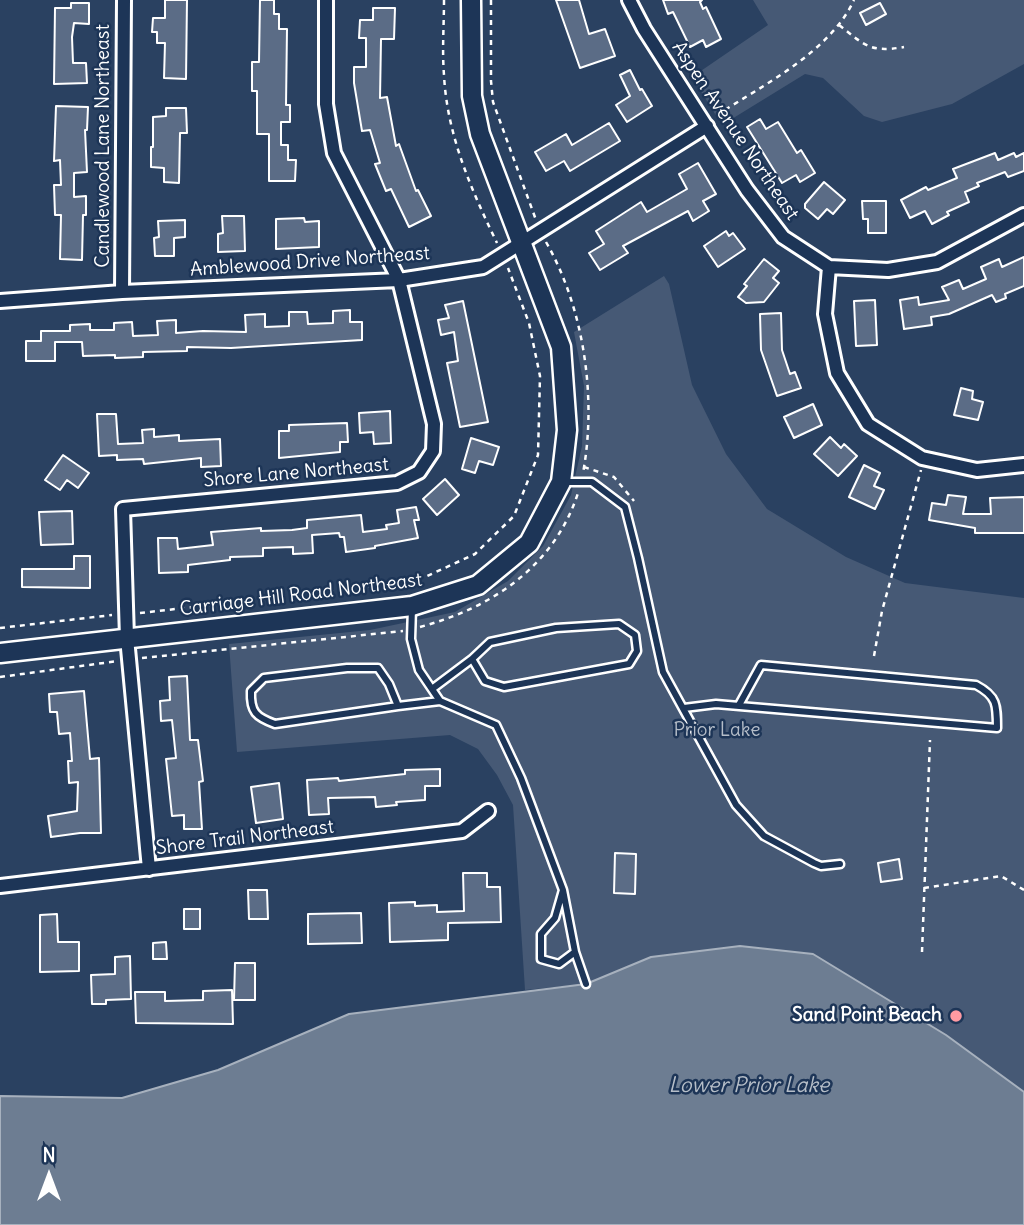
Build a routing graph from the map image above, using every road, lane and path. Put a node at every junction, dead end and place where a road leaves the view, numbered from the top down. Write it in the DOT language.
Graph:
graph roads {
  1 [pos="124,0"];
  2 [pos="326,0"];
  3 [pos="444,0"];
  4 [pos="471,0"];
  5 [pos="629,0"];
  6 [pos="855,0"];
  7 [pos="839,25"];
  8 [pos="904,47"];
  9 [pos="706,125"];
  10 [pos="1024,215"];
  11 [pos="522,244"];
  12 [pos="503,255"];
  13 [pos="829,267"];
  14 [pos="399,280"];
  15 [pos="122,292"];
  16 [pos="0,301"];
  17 [pos="922,458"];
  18 [pos="1024,465"];
  19 [pos="561,482"];
  20 [pos="412,606"];
  21 [pos="126,614"];
  22 [pos="0,628"];
  23 [pos="127,638"];
  24 [pos="0,653"];
  25 [pos="874,656"];
  26 [pos="472,659"];
  27 [pos="432,689"];
  28 [pos="440,701"];
  29 [pos="739,705"];
  30 [pos="398,706"];
  31 [pos="684,708"];
  32 [pos="930,740"];
  33 [pos="488,811"];
  34 [pos="840,864"];
  35 [pos="149,869"];
  36 [pos="0,886"];
  37 [pos="924,888"];
  38 [pos="563,890"];
  39 [pos="1024,890"];
  40 [pos="922,951"];
  41 [pos="575,952"];
  42 [pos="586,984"];
  1 -- 15 [label="street, Candlewood Lane Northeast"];
  2 -- 14 [label="street, Shore Lane Northeast"];
  3 -- 12 [label="path"];
  4 -- 11 [label="street, Carriage Hill Road Northeast"];
  5 -- 9 [label="street, Aspen Avenue Northeast"];
  6 -- 7 [label="path"];
  7 -- 8 [label="path"];
  7 -- 9 [label="path"];
  9 -- 11 [label="street, Amblewood Drive Northeast"];
  9 -- 13 [label="street, Aspen Avenue Northeast"];
  10 -- 13 [label="street"];
  11 -- 12 [label="street, Amblewood Drive Northeast"];
  11 -- 19 [label="street, Carriage Hill Road Northeast"];
  12 -- 14 [label="street, Amblewood Drive Northeast"];
  12 -- 21 [label="path"];
  13 -- 17 [label="street"];
  14 -- 15 [label="street, Amblewood Drive Northeast"];
  14 -- 21 [label="street, Shore Lane Northeast"];
  15 -- 16 [label="street, Amblewood Drive Northeast"];
  17 -- 18 [label="street"];
  17 -- 25 [label="path"];
  19 -- 20 [label="street, Carriage Hill Road Northeast"];
  19 -- 31 [label="lane"];
  20 -- 23 [label="street, Carriage Hill Road Northeast"];
  20 -- 27 [label="lane"];
  21 -- 22 [label="path"];
  21 -- 23 [label="street, Shore Lane Northeast"];
  23 -- 24 [label="street, Carriage Hill Road Northeast"];
  23 -- 35 [label="street, Shore Lane Northeast"];
  26 -- 26 [label="lane"];
  26 -- 27 [label="lane"];
  27 -- 28 [label="lane"];
  28 -- 30 [label="lane"];
  28 -- 38 [label="lane"];
  29 -- 29 [label="lane"];
  29 -- 31 [label="lane"];
  30 -- 30 [label="lane"];
  31 -- 34 [label="lane"];
  32 -- 37 [label="path"];
  33 -- 35 [label="street, Shore Trail Northeast"];
  35 -- 36 [label="street, Shore Trail Northeast"];
  37 -- 39 [label="path"];
  37 -- 40 [label="path"];
  38 -- 41 [label="lane"];
  38 -- 41 [label="lane"];
  41 -- 42 [label="lane"];
}
